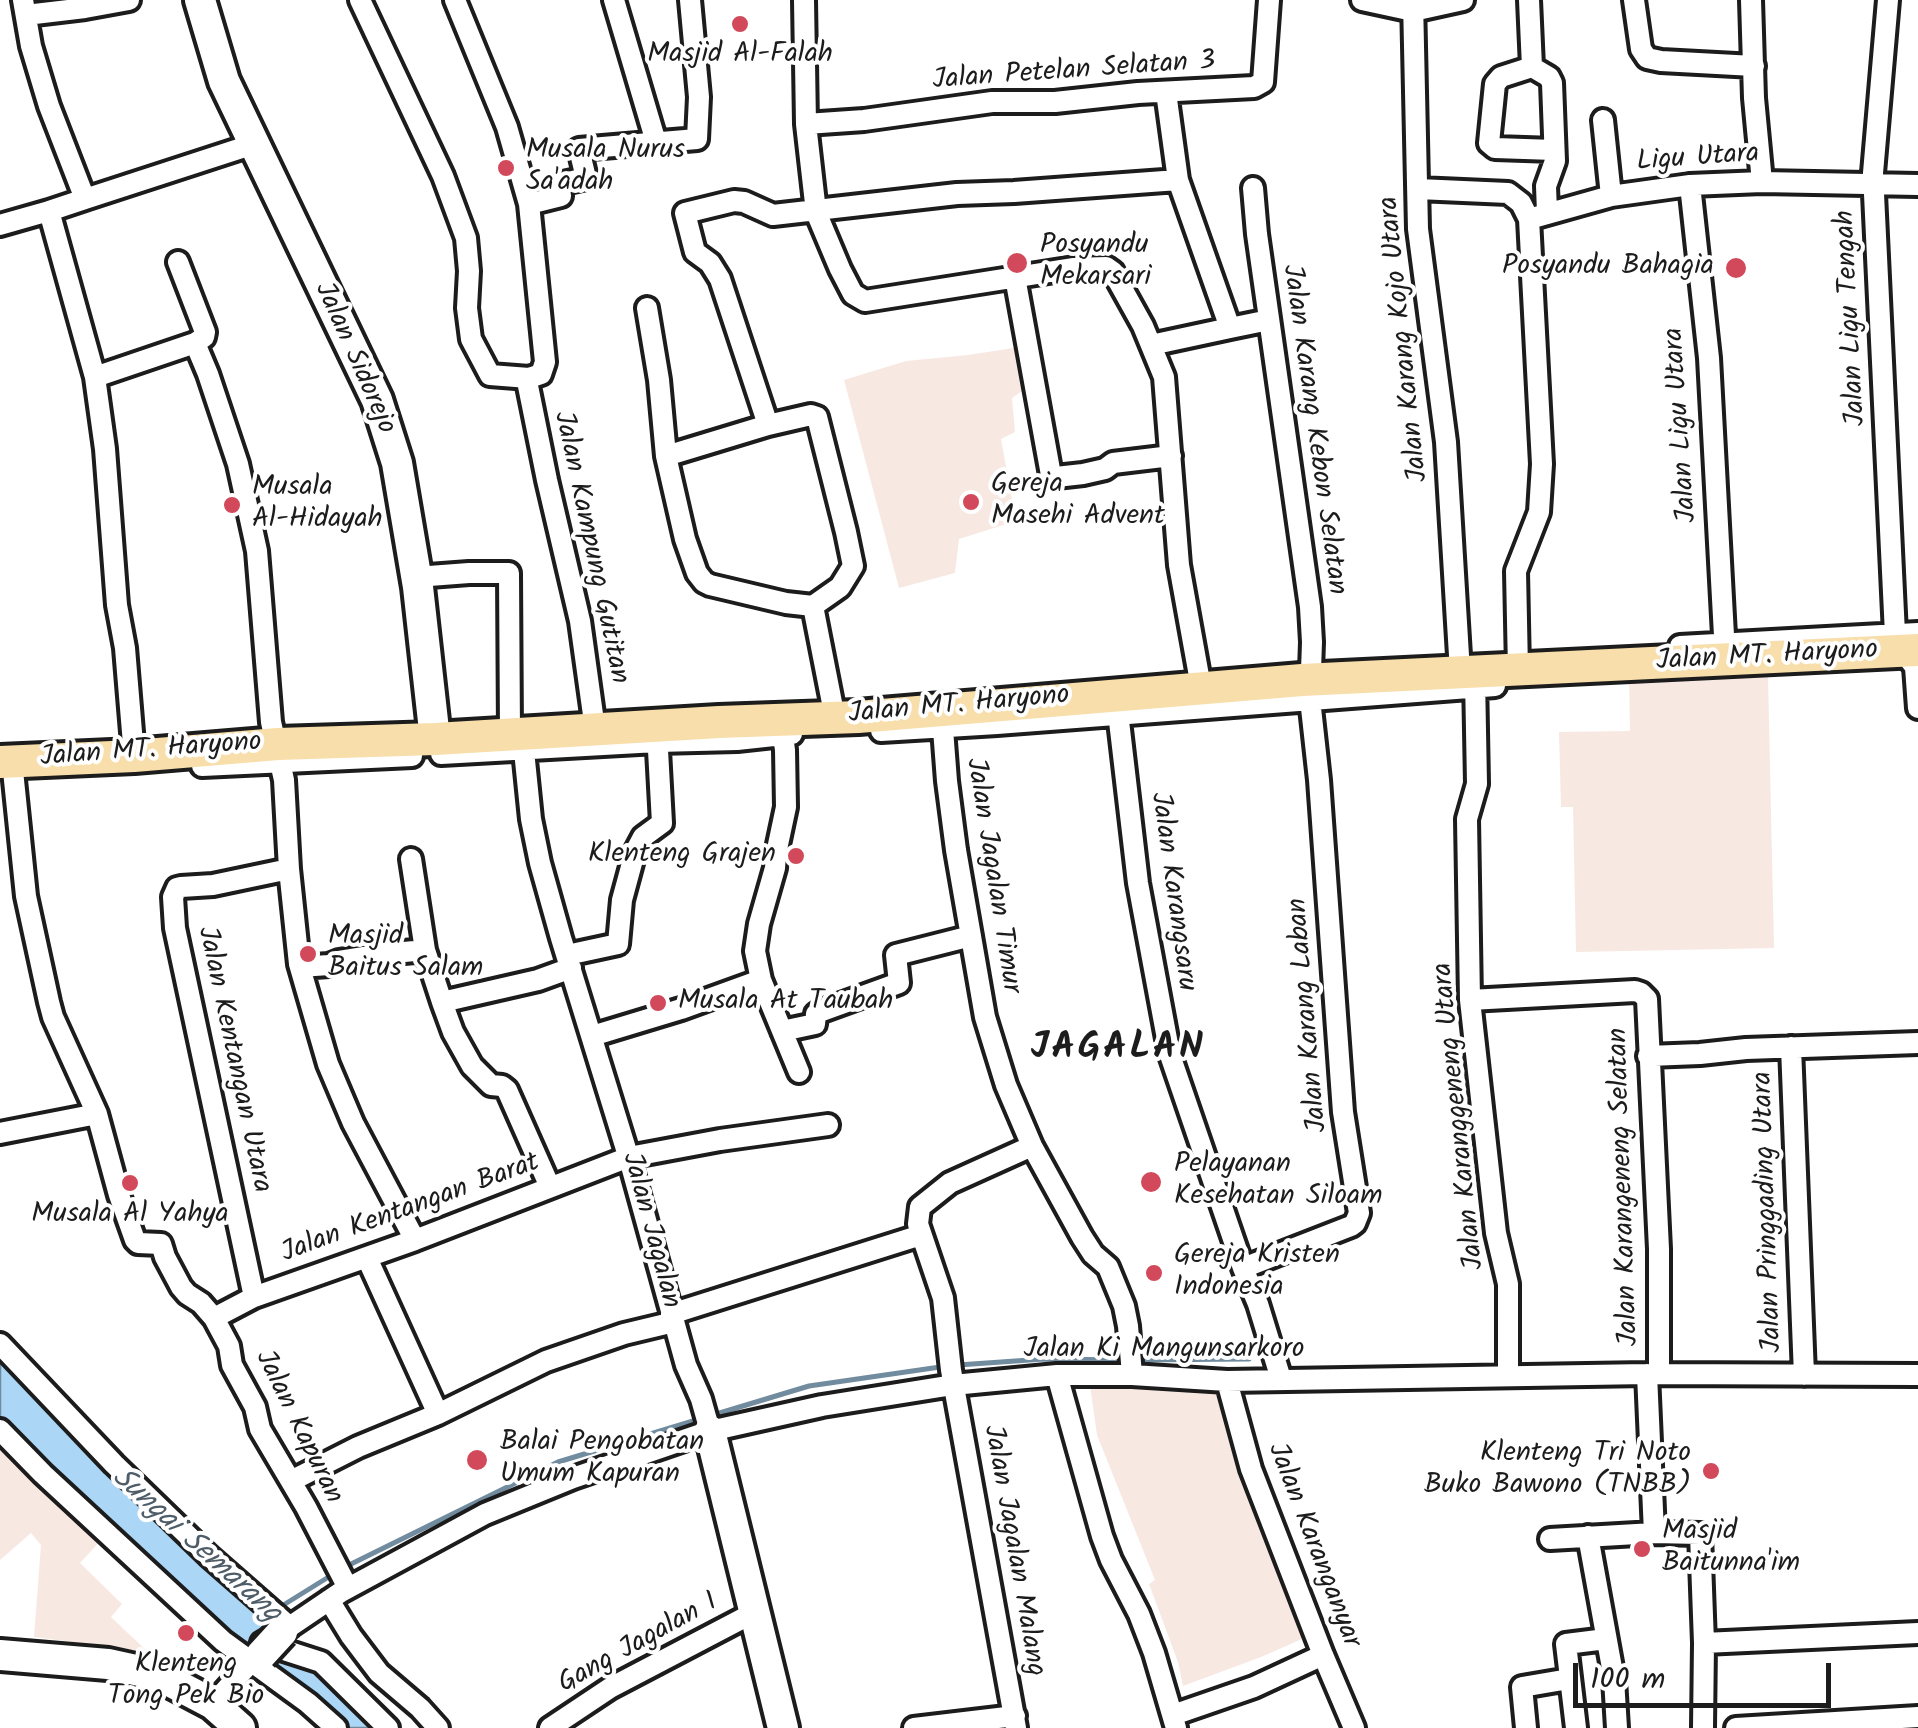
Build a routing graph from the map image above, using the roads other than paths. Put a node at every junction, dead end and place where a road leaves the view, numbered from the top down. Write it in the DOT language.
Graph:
graph roads {
  1 [pos="130,0"];
  2 [pos="200,0"];
  3 [pos="360,0"];
  4 [pos="455,0"];
  5 [pos="614,0"];
  6 [pos="690,0"];
  7 [pos="804,0"];
  8 [pos="1270,0"];
  9 [pos="1362,0"];
  10 [pos="1463,0"];
  11 [pos="1529,0"];
  12 [pos="1634,0"];
  13 [pos="1751,0"];
  14 [pos="1888,0"];
  15 [pos="1413,6"];
  16 [pos="24,7"];
  17 [pos="1754,66"];
  18 [pos="1532,67"];
  19 [pos="1166,92"];
  20 [pos="1603,120"];
  21 [pos="806,124"];
  22 [pos="656,142"];
  23 [pos="254,144"];
  24 [pos="1554,150"];
  25 [pos="1178,180"];
  26 [pos="1762,182"];
  27 [pos="1874,183"];
  28 [pos="1918,185"];
  29 [pos="1690,186"];
  30 [pos="1253,188"];
  31 [pos="1418,189"];
  32 [pos="1610,196"];
  33 [pos="85,199"];
  34 [pos="529,204"];
  35 [pos="49,211"];
  36 [pos="816,212"];
  37 [pos="1538,216"];
  38 [pos="0,225"];
  39 [pos="178,262"];
  40 [pos="1015,278"];
  41 [pos="647,308"];
  42 [pos="1269,320"];
  43 [pos="1230,328"];
  44 [pos="194,343"];
  45 [pos="1151,345"];
  46 [pos="96,377"];
  47 [pos="528,378"];
  48 [pos="768,425"];
  49 [pos="666,456"];
  50 [pos="1171,456"];
  51 [pos="416,578"];
  52 [pos="813,606"];
  53 [pos="1911,650"];
  54 [pos="1701,658"];
  55 [pos="1518,664"];
  56 [pos="1616,672"];
  57 [pos="1457,676"];
  58 [pos="1312,682"];
  59 [pos="1201,683"];
  60 [pos="1124,697"];
  61 [pos="1918,708"];
  62 [pos="719,717"];
  63 [pos="847,718"];
  64 [pos="942,719"];
  65 [pos="767,729"];
  66 [pos="434,731"];
  67 [pos="583,731"];
  68 [pos="516,734"];
  69 [pos="657,734"];
  70 [pos="278,746"];
  71 [pos="133,748"];
  72 [pos="219,750"];
  73 [pos="354,750"];
  74 [pos="5,765"];
  75 [pos="411,859"];
  76 [pos="289,869"];
  77 [pos="972,936"];
  78 [pos="424,950"];
  79 [pos="569,962"];
  80 [pos="300,967"];
  81 [pos="761,980"];
  82 [pos="1470,1000"];
  83 [pos="442,1002"];
  84 [pos="782,1031"];
  85 [pos="592,1036"];
  86 [pos="1918,1044"];
  87 [pos="1791,1047"];
  88 [pos="1648,1056"];
  89 [pos="799,1072"];
  90 [pos="96,1114"];
  91 [pos="828,1125"];
  92 [pos="0,1134"];
  93 [pos="1032,1146"];
  94 [pos="628,1157"];
  95 [pos="550,1187"];
  96 [pos="921,1235"];
  97 [pos="415,1240"];
  98 [pos="367,1258"];
  99 [pos="1243,1268"];
  100 [pos="254,1297"];
  101 [pos="214,1318"];
  102 [pos="672,1318"];
  103 [pos="0,1344"];
  104 [pos="1132,1365"];
  105 [pos="9,1368"];
  106 [pos="951,1371"];
  107 [pos="1653,1374"];
  108 [pos="1057,1375"];
  109 [pos="1804,1375"];
  110 [pos="1918,1375"];
  111 [pos="1508,1376"];
  112 [pos="1281,1379"];
  113 [pos="1227,1381"];
  114 [pos="438,1414"];
  115 [pos="709,1426"];
  116 [pos="0,1430"];
  117 [pos="291,1482"];
  118 [pos="1654,1533"];
  119 [pos="1588,1536"];
  120 [pos="1550,1539"];
  121 [pos="346,1586"];
  122 [pos="329,1600"];
  123 [pos="755,1612"];
  124 [pos="284,1625"];
  125 [pos="1918,1633"];
  126 [pos="1606,1639"];
  127 [pos="1704,1643"];
  128 [pos="0,1655"];
  129 [pos="1323,1655"];
  130 [pos="256,1659"];
  131 [pos="1569,1679"];
  132 [pos="214,1704"];
  133 [pos="1918,1717"];
  134 [pos="1174,1721"];
  135 [pos="1015,1722"];
  136 [pos="240,1728"];
  137 [pos="336,1728"];
  138 [pos="388,1728"];
  139 [pos="438,1728"];
  140 [pos="550,1728"];
  141 [pos="783,1728"];
  142 [pos="914,1728"];
  143 [pos="1354,1728"];
  144 [pos="1526,1728"];
  145 [pos="1576,1728"];
  146 [pos="1617,1728"];
  147 [pos="1704,1728"];
  148 [pos="1738,1728"];
  1 -- 16 [label="street"];
  2 -- 23 [label="street, Jalan Sidorejo"];
  3 -- 47 [label="street, Jalan Kampung Gutitan"];
  4 -- 34 [label="street, Jalan Kampung Gutitan"];
  5 -- 22 [label="street"];
  6 -- 22 [label="street"];
  7 -- 21 [label="street"];
  8 -- 19 [label="street, Jalan Petelan Selatan 3"];
  9 -- 15 [label="street"];
  10 -- 15 [label="street"];
  11 -- 18 [label="street"];
  12 -- 17 [label="street"];
  13 -- 17 [label="street"];
  14 -- 27 [label="street, Jalan Ligu Tengah"];
  15 -- 31 [label="street, Jalan Karang Kojo Utara"];
  16 -- 33 [label="street"];
  17 -- 26 [label="street"];
  18 -- 24 [label="street"];
  18 -- 24 [label="street"];
  19 -- 21 [label="street, Jalan Petelan Selatan 3"];
  19 -- 25 [label="street"];
  20 -- 32 [label="street"];
  21 -- 36 [label="street"];
  22 -- 34 [label="street"];
  23 -- 33 [label="street"];
  23 -- 51 [label="street, Jalan Sidorejo"];
  24 -- 37 [label="street"];
  25 -- 36 [label="street"];
  25 -- 43 [label="street"];
  26 -- 27 [label="street, Ligu Utara"];
  26 -- 29 [label="street, Ligu Utara"];
  27 -- 28 [label="street, Ligu Utara"];
  27 -- 53 [label="street, Jalan Ligu Tengah"];
  29 -- 32 [label="street, Ligu Utara"];
  29 -- 54 [label="street, Jalan Ligu Utara"];
  30 -- 42 [label="street, Jalan Karang Kebon Selatan"];
  31 -- 37 [label="street"];
  31 -- 57 [label="street, Jalan Karang Kojo Utara"];
  32 -- 37 [label="street, Ligu Utara"];
  33 -- 35 [label="street"];
  34 -- 47 [label="street, Jalan Kampung Gutitan"];
  35 -- 38 [label="street"];
  35 -- 46 [label="street"];
  36 -- 40 [label="street"];
  36 -- 48 [label="street"];
  37 -- 55 [label="street"];
  39 -- 44 [label="street"];
  40 -- 45 [label="street"];
  40 -- 50 [label="street"];
  41 -- 49 [label="street"];
  42 -- 43 [label="street"];
  42 -- 58 [label="street, Jalan Karang Kebon Selatan"];
  43 -- 45 [label="street"];
  44 -- 46 [label="street"];
  44 -- 70 [label="street"];
  45 -- 50 [label="street"];
  46 -- 71 [label="street"];
  47 -- 67 [label="street, Jalan Kampung Gutitan"];
  48 -- 49 [label="street"];
  48 -- 52 [label="street"];
  49 -- 52 [label="street"];
  50 -- 59 [label="street"];
  51 -- 66 [label="street, Jalan Sidorejo"];
  51 -- 68 [label="street, Jalan Jagalan"];
  52 -- 63 [label="street"];
  53 -- 54 [label="main road, Jalan MT. Haryono"];
  53 -- 61 [label="street, Jalan Ligu Tengah"];
  54 -- 55 [label="street"];
  54 -- 56 [label="main road, Jalan MT. Haryono"];
  55 -- 56 [label="main road, Jalan MT. Haryono"];
  55 -- 57 [label="main road, Jalan MT. Haryono"];
  56 -- 57 [label="street"];
  57 -- 58 [label="main road, Jalan MT. Haryono"];
  57 -- 82 [label="street, Jalan Karanggeneng Utara"];
  58 -- 59 [label="main road, Jalan MT. Haryono"];
  58 -- 60 [label="street"];
  58 -- 99 [label="street, Jalan Karang Laban"];
  59 -- 60 [label="main road, Jalan MT. Haryono"];
  60 -- 63 [label="street"];
  60 -- 64 [label="main road, Jalan MT. Haryono"];
  60 -- 99 [label="street, Jalan Karangsaru"];
  62 -- 63 [label="street"];
  62 -- 65 [label="main road, Jalan MT. Haryono"];
  62 -- 67 [label="street"];
  62 -- 69 [label="main road, Jalan MT. Haryono"];
  63 -- 64 [label="main road, Jalan MT. Haryono"];
  63 -- 65 [label="main road, Jalan MT. Haryono"];
  64 -- 77 [label="street, Jalan Jagalan Timur"];
  65 -- 69 [label="street"];
  65 -- 81 [label="street"];
  66 -- 68 [label="main road, Jalan MT. Haryono"];
  66 -- 70 [label="street"];
  66 -- 73 [label="main road, Jalan MT. Haryono"];
  67 -- 68 [label="main road, Jalan MT. Haryono"];
  67 -- 69 [label="main road, Jalan MT. Haryono"];
  68 -- 73 [label="street"];
  68 -- 79 [label="street, Jalan Jagalan"];
  69 -- 79 [label="street"];
  70 -- 72 [label="main road, Jalan MT. Haryono"];
  70 -- 73 [label="main road, Jalan MT. Haryono"];
  70 -- 76 [label="street"];
  71 -- 72 [label="main road, Jalan MT. Haryono"];
  71 -- 74 [label="main road, Jalan MT. Haryono"];
  72 -- 74 [label="street"];
  74 -- 90 [label="street"];
  75 -- 78 [label="street"];
  76 -- 80 [label="street"];
  76 -- 100 [label="street, Jalan Kentangan Utara"];
  77 -- 84 [label="street"];
  77 -- 93 [label="street, Jalan Jagalan Timur"];
  78 -- 80 [label="street"];
  78 -- 83 [label="street"];
  79 -- 83 [label="street"];
  79 -- 85 [label="street, Jalan Jagalan"];
  80 -- 97 [label="street"];
  81 -- 84 [label="street"];
  81 -- 85 [label="street"];
  82 -- 88 [label="street, Jalan Karangeneng Selatan"];
  82 -- 111 [label="street, Jalan Karanggeneng Utara"];
  83 -- 95 [label="street"];
  84 -- 89 [label="street"];
  85 -- 94 [label="street, Jalan Jagalan"];
  86 -- 87 [label="street, Jalan Pringgading Utara"];
  87 -- 88 [label="street, Jalan Pringgading Utara"];
  87 -- 109 [label="street, Jalan Pringgading Utara"];
  88 -- 107 [label="street, Jalan Karangeneng Selatan"];
  90 -- 92 [label="street"];
  90 -- 101 [label="street, Jalan Kapuran"];
  91 -- 94 [label="street, Jalan Kentangan Barat"];
  93 -- 96 [label="street"];
  93 -- 104 [label="street, Jalan Jagalan Timur"];
  94 -- 95 [label="street, Jalan Kentangan Barat"];
  94 -- 102 [label="street, Jalan Jagalan"];
  95 -- 97 [label="street, Jalan Kentangan Barat"];
  96 -- 102 [label="street"];
  96 -- 106 [label="street, Jalan Jagalan Malang"];
  97 -- 98 [label="street, Jalan Kentangan Barat"];
  98 -- 100 [label="street, Jalan Kentangan Barat"];
  98 -- 114 [label="street"];
  99 -- 112 [label="street, Jalan Karangsaru"];
  100 -- 101 [label="street, Jalan Kentangan Barat"];
  101 -- 117 [label="street, Jalan Kapuran"];
  102 -- 114 [label="street"];
  102 -- 115 [label="street, Jalan Jagalan"];
  103 -- 105 [label="street"];
  104 -- 108 [label="street, Jalan Ki Mangunsarkoro"];
  104 -- 113 [label="street, Jalan Ki Mangunsarkoro"];
  105 -- 124 [label="street"];
  106 -- 108 [label="street, Jalan Ki Mangunsarkoro"];
  106 -- 115 [label="street, Jalan Ki Mangunsarkoro"];
  106 -- 135 [label="street, Jalan Jagalan Malang"];
  107 -- 109 [label="street, Jalan Ki Mangunsarkoro"];
  107 -- 111 [label="street, Jalan Ki Mangunsarkoro"];
  107 -- 118 [label="street, Jalan Karangeneng Selatan"];
  108 -- 134 [label="street"];
  109 -- 110 [label="street, Jalan Ki Mangunsarkoro"];
  111 -- 112 [label="street, Jalan Ki Mangunsarkoro"];
  112 -- 113 [label="street, Jalan Ki Mangunsarkoro"];
  113 -- 129 [label="street, Jalan Karanganyar"];
  114 -- 117 [label="street"];
  115 -- 121 [label="street, Jalan Ki Mangunsarkoro"];
  115 -- 123 [label="street, Jalan Jagalan"];
  116 -- 130 [label="street"];
  117 -- 121 [label="street, Jalan Kapuran"];
  118 -- 119 [label="street"];
  118 -- 127 [label="street"];
  119 -- 120 [label="street"];
  119 -- 126 [label="street"];
  121 -- 122 [label="street, Jalan Ki Mangunsarkoro"];
  122 -- 124 [label="street, Jalan Ki Mangunsarkoro"];
  122 -- 139 [label="street"];
  123 -- 140 [label="street, Gang Jagalan I"];
  123 -- 141 [label="street, Jalan Jagalan"];
  124 -- 130 [label="street, bridge"];
  124 -- 138 [label="street"];
  125 -- 127 [label="street"];
  126 -- 131 [label="street"];
  126 -- 146 [label="street"];
  127 -- 147 [label="street"];
  128 -- 132 [label="street"];
  129 -- 134 [label="street"];
  129 -- 143 [label="street, Jalan Karanganyar"];
  130 -- 132 [label="street"];
  130 -- 137 [label="street"];
  131 -- 144 [label="street"];
  131 -- 145 [label="street"];
  132 -- 136 [label="street"];
  133 -- 148 [label="street"];
  135 -- 142 [label="street"];
}
